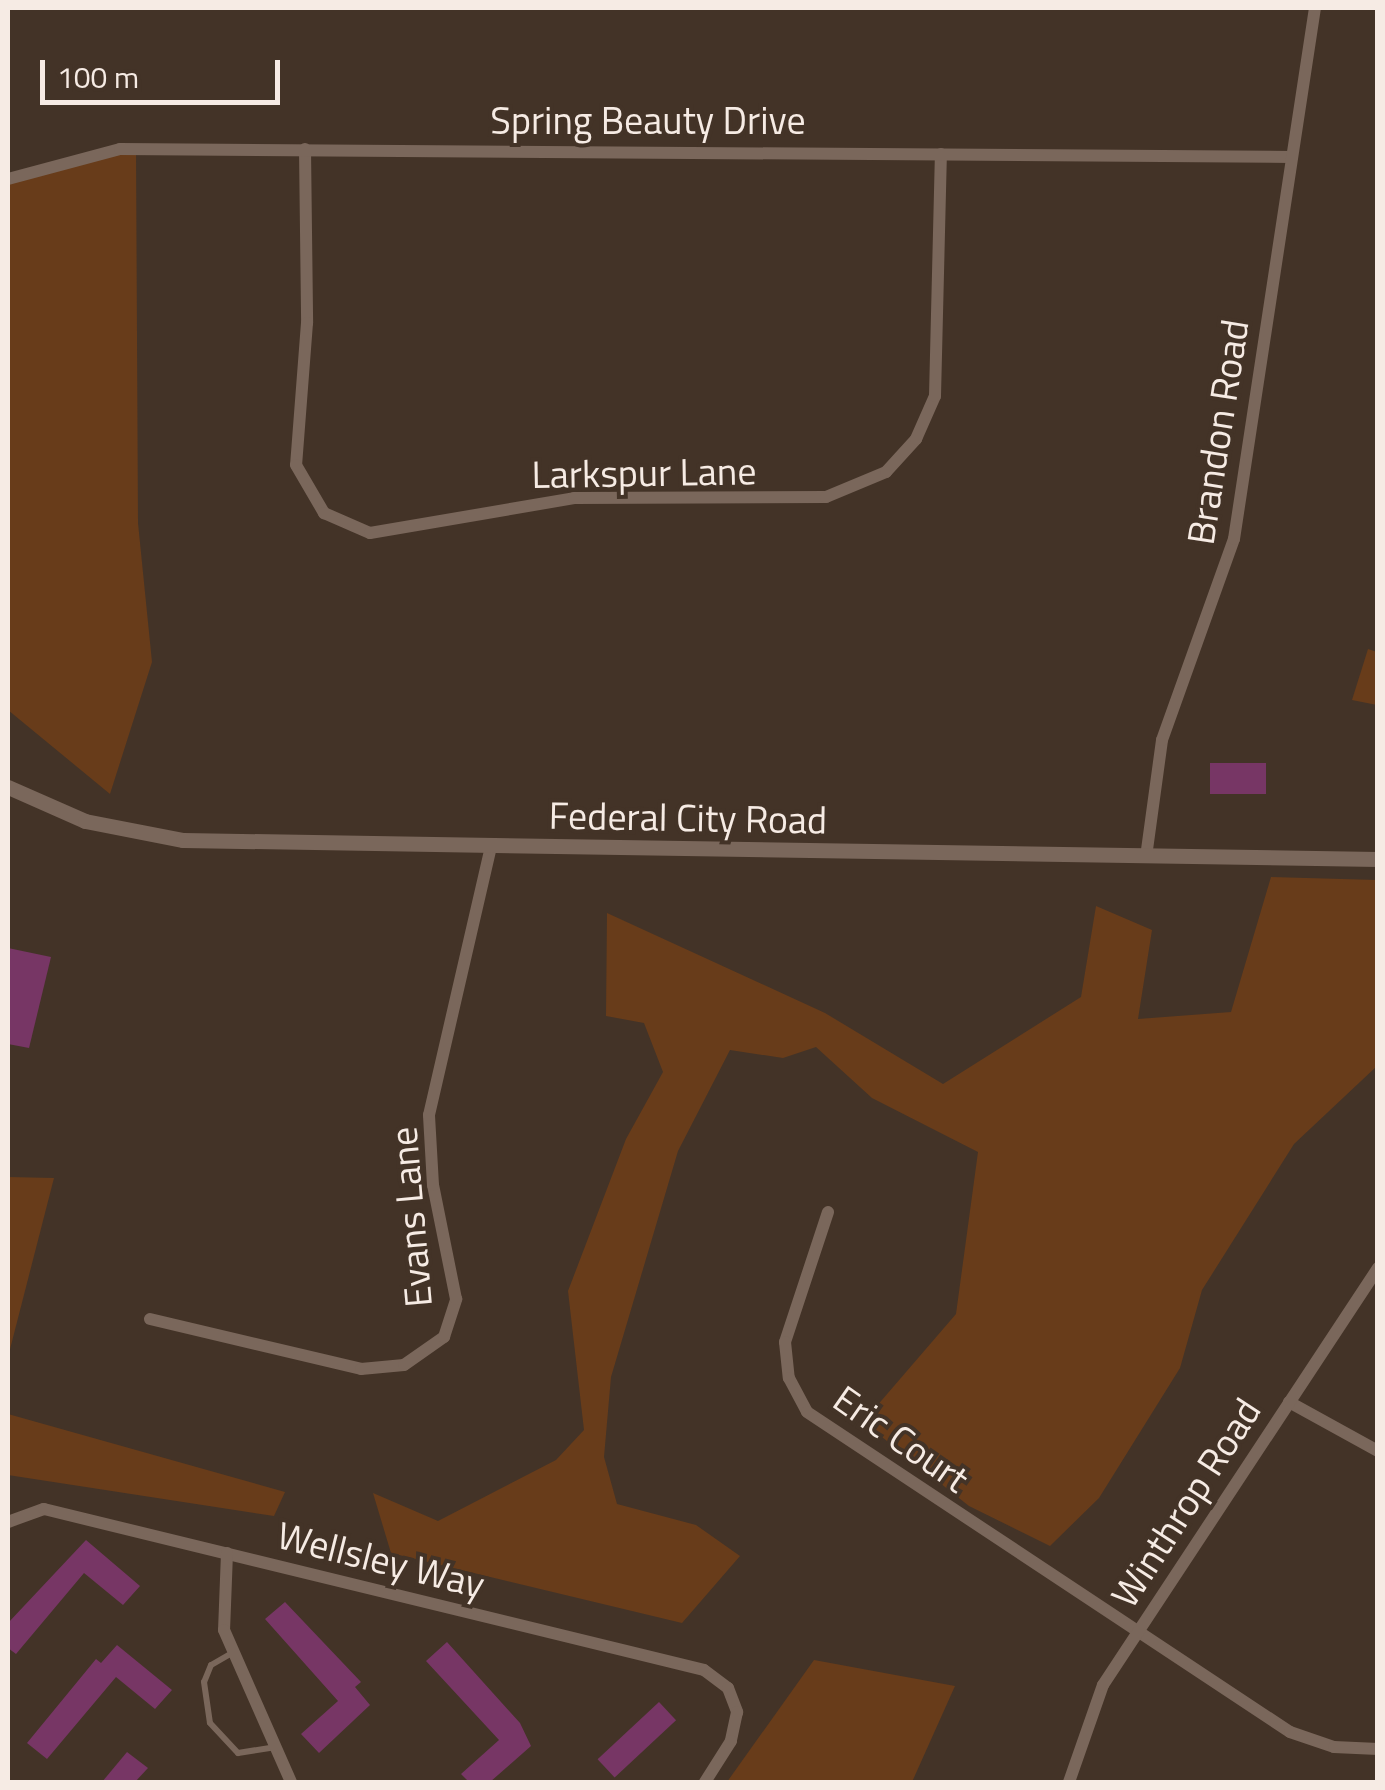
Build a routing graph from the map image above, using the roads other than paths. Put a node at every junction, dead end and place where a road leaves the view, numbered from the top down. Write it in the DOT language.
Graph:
graph roads {
  1 [pos="1314,8"];
  2 [pos="305,150"];
  3 [pos="941,154"];
  4 [pos="1292,157"];
  5 [pos="8,179"];
  6 [pos="8,787"];
  7 [pos="490,847"];
  8 [pos="1146,857"];
  9 [pos="1378,859"];
  10 [pos="828,1212"];
  11 [pos="1378,1268"];
  12 [pos="150,1319"];
  13 [pos="1289,1402"];
  14 [pos="1378,1451"];
  15 [pos="8,1522"];
  16 [pos="227,1553"];
  17 [pos="1137,1632"];
  18 [pos="233,1652"];
  19 [pos="275,1747"];
  20 [pos="1378,1748"];
  21 [pos="291,1782"];
  22 [pos="704,1782"];
  23 [pos="1069,1782"];
  1 -- 4 [label="street, Brandon Road"];
  2 -- 3 [label="street, Spring Beauty Drive"];
  2 -- 3 [label="street, Larkspur Lane"];
  2 -- 5 [label="street, Spring Beauty Drive"];
  3 -- 4 [label="street, Spring Beauty Drive"];
  4 -- 8 [label="street, Brandon Road"];
  6 -- 7 [label="street, Federal City Road"];
  7 -- 8 [label="street, Federal City Road"];
  7 -- 12 [label="street, Evans Lane"];
  8 -- 9 [label="street, Federal City Road"];
  10 -- 17 [label="street, Eric Court"];
  11 -- 13 [label="street, Winthrop Road"];
  13 -- 14 [label="street"];
  13 -- 17 [label="street, Winthrop Road"];
  15 -- 16 [label="street, Wellsley Way"];
  16 -- 18 [label="street"];
  16 -- 22 [label="street, Wellsley Way"];
  17 -- 20 [label="street, Eric Court"];
  17 -- 23 [label="street, Winthrop Road"];
  18 -- 19 [label="street"];
  18 -- 19 [label="lane"];
  19 -- 21 [label="street"];
}
